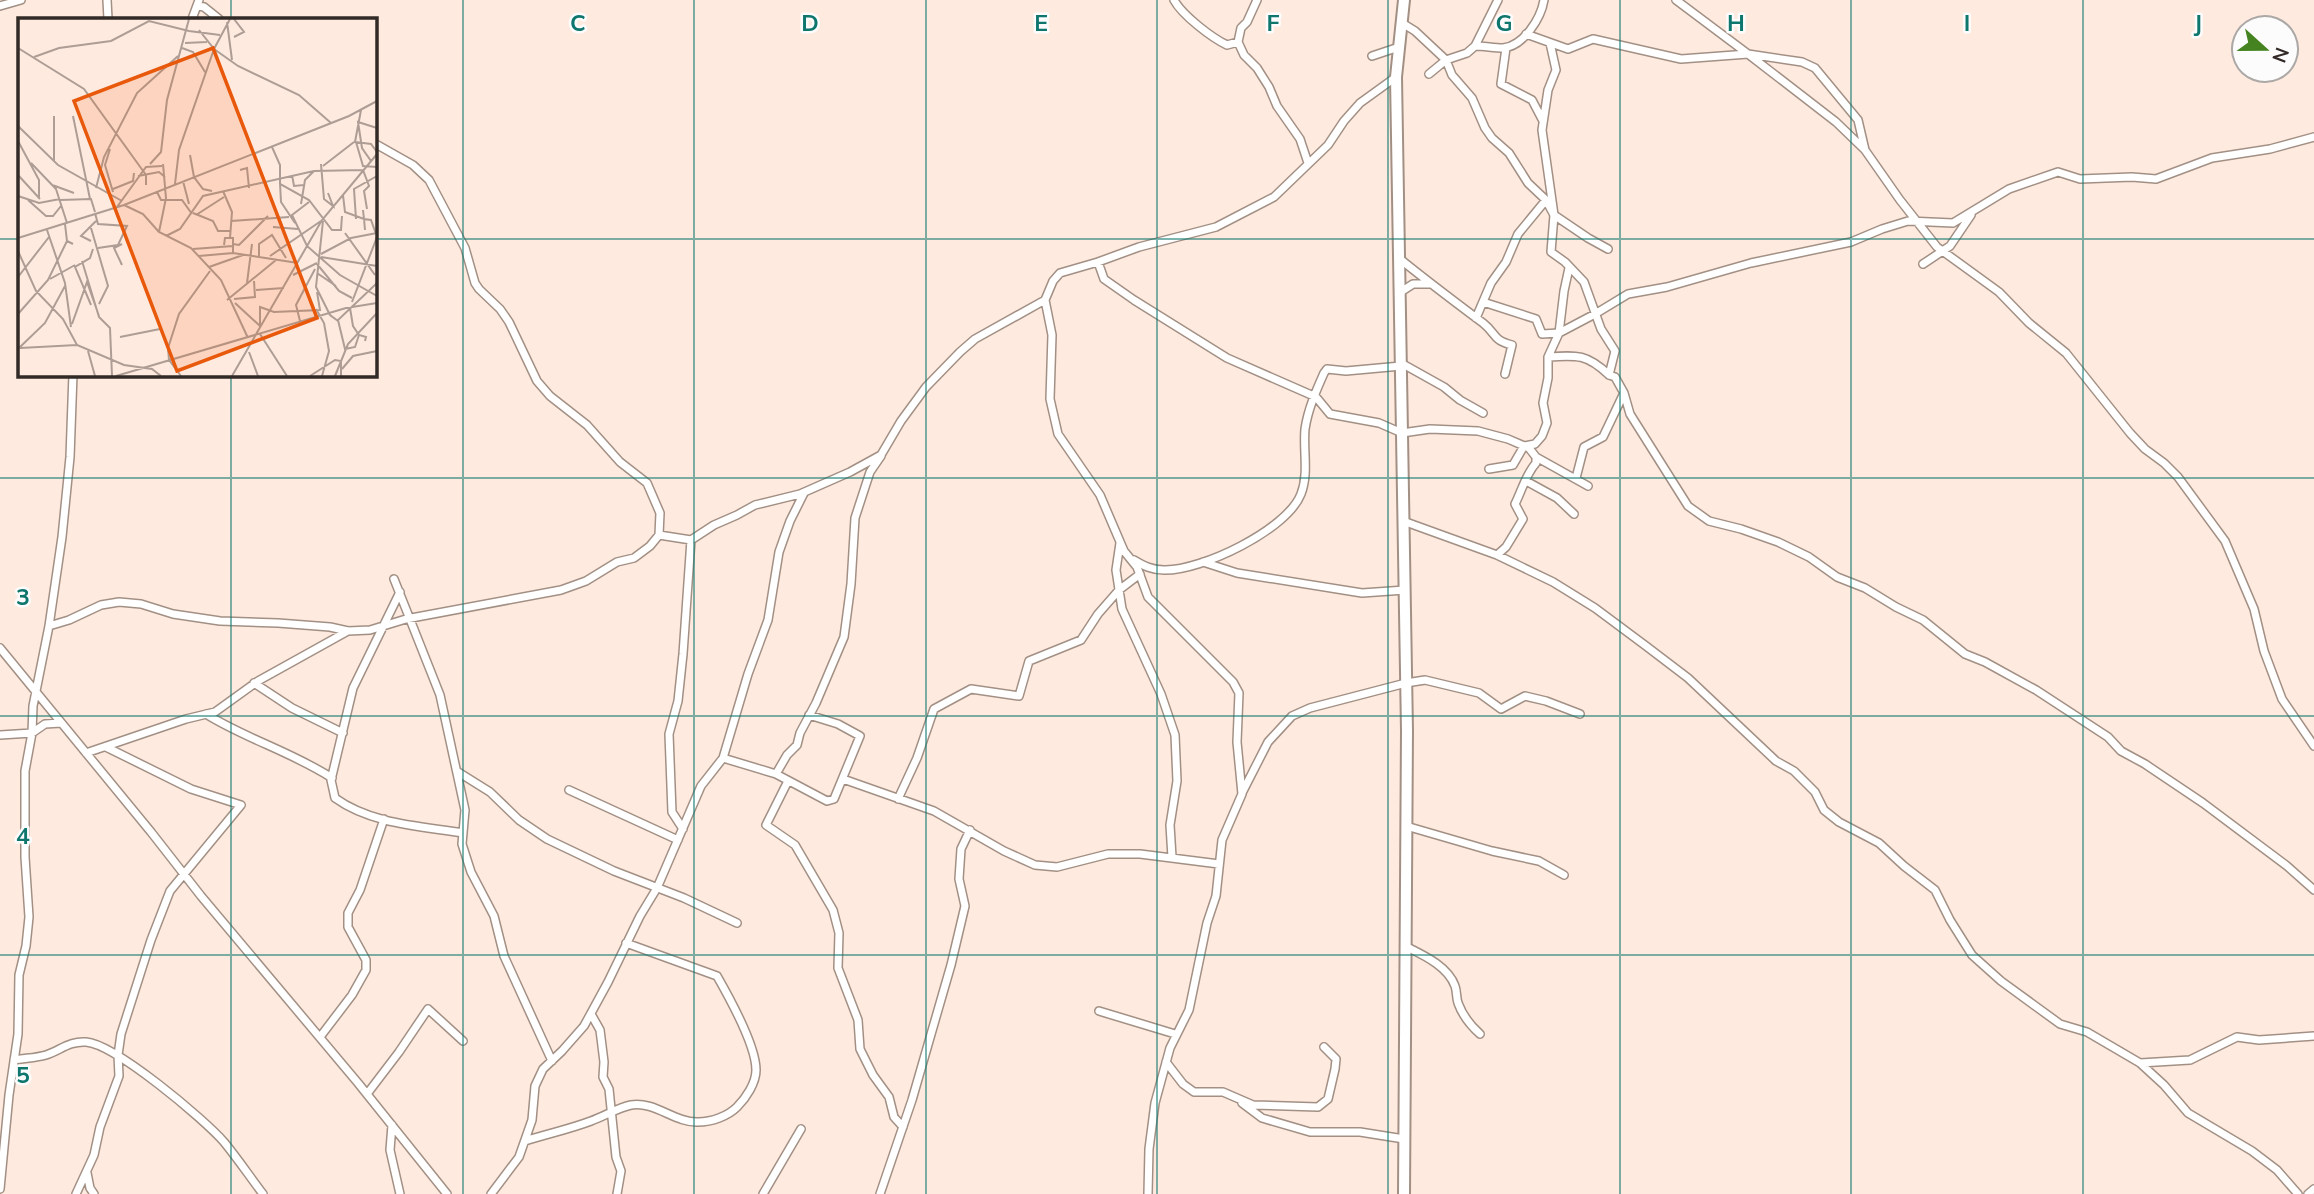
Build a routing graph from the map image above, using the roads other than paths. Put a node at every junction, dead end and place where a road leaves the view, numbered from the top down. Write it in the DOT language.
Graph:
graph roads {
  1 [pos="21,0"];
  2 [pos="107,0"];
  3 [pos="1174,0"];
  4 [pos="1257,0"];
  5 [pos="1404,0"];
  6 [pos="1498,0"];
  7 [pos="1544,0"];
  8 [pos="1676,0"];
  9 [pos="198,3"];
  10 [pos="0,6"];
  11 [pos="108,18"];
  12 [pos="218,18"];
  13 [pos="1402,23"];
  14 [pos="1525,34"];
  15 [pos="1238,42"];
  16 [pos="1550,43"];
  17 [pos="1475,46"];
  18 [pos="1399,47"];
  19 [pos="1506,48"];
  20 [pos="1748,54"];
  21 [pos="1372,55"];
  22 [pos="1446,60"];
  23 [pos="1429,74"];
  24 [pos="1396,77"];
  25 [pos="1543,122"];
  26 [pos="2314,137"];
  27 [pos="376,144"];
  28 [pos="1865,150"];
  29 [pos="1308,163"];
  30 [pos="1546,200"];
  31 [pos="1973,212"];
  32 [pos="1553,215"];
  33 [pos="1917,221"];
  34 [pos="1608,249"];
  35 [pos="1943,251"];
  36 [pos="1400,259"];
  37 [pos="1098,262"];
  38 [pos="1923,264"];
  39 [pos="1569,268"];
  40 [pos="1430,284"];
  41 [pos="1399,293"];
  42 [pos="1045,300"];
  43 [pos="1483,302"];
  44 [pos="1595,314"];
  45 [pos="1476,318"];
  46 [pos="1559,333"];
  47 [pos="1548,357"];
  48 [pos="1401,365"];
  49 [pos="1505,374"];
  50 [pos="1609,375"];
  51 [pos="73,376"];
  52 [pos="1625,393"];
  53 [pos="1313,396"];
  54 [pos="1483,413"];
  55 [pos="1402,433"];
  56 [pos="1524,446"];
  57 [pos="881,455"];
  58 [pos="1535,457"];
  59 [pos="1489,469"];
  60 [pos="1576,478"];
  61 [pos="1526,481"];
  62 [pos="1588,486"];
  63 [pos="804,491"];
  64 [pos="1574,514"];
  65 [pos="1403,521"];
  66 [pos="659,535"];
  67 [pos="691,540"];
  68 [pos="1120,542"];
  69 [pos="1497,555"];
  70 [pos="1131,559"];
  71 [pos="1203,562"];
  72 [pos="1140,574"];
  73 [pos="394,579"];
  74 [pos="1119,590"];
  75 [pos="1405,590"];
  76 [pos="400,592"];
  77 [pos="411,619"];
  78 [pos="48,626"];
  79 [pos="383,626"];
  80 [pos="348,631"];
  81 [pos="0,648"];
  82 [pos="254,683"];
  83 [pos="1406,683"];
  84 [pos="37,692"];
  85 [pos="205,714"];
  86 [pos="1580,714"];
  87 [pos="809,715"];
  88 [pos="61,723"];
  89 [pos="32,733"];
  90 [pos="343,733"];
  91 [pos="0,735"];
  92 [pos="2314,746"];
  93 [pos="106,747"];
  94 [pos="86,753"];
  95 [pos="723,758"];
  96 [pos="458,772"];
  97 [pos="776,774"];
  98 [pos="332,778"];
  99 [pos="843,779"];
  100 [pos="788,781"];
  101 [pos="569,790"];
  102 [pos="1242,794"];
  103 [pos="898,799"];
  104 [pos="384,819"];
  105 [pos="1406,826"];
  106 [pos="683,829"];
  107 [pos="970,830"];
  108 [pos="463,832"];
  109 [pos="678,840"];
  110 [pos="1172,857"];
  111 [pos="1219,864"];
  112 [pos="184,874"];
  113 [pos="1564,875"];
  114 [pos="657,888"];
  115 [pos="2314,890"];
  116 [pos="737,923"];
  117 [pos="626,943"];
  118 [pos="1404,946"];
  119 [pos="1099,1011"];
  120 [pos="591,1014"];
  121 [pos="1175,1034"];
  122 [pos="1479,1034"];
  123 [pos="2314,1036"];
  124 [pos="320,1037"];
  125 [pos="463,1041"];
  126 [pos="1324,1048"];
  127 [pos="118,1055"];
  128 [pos="14,1060"];
  129 [pos="552,1061"];
  130 [pos="1166,1062"];
  131 [pos="2140,1063"];
  132 [pos="367,1094"];
  133 [pos="1239,1100"];
  134 [pos="612,1111"];
  135 [pos="392,1125"];
  136 [pos="903,1127"];
  137 [pos="801,1129"];
  138 [pos="1404,1139"];
  139 [pos="525,1141"];
  140 [pos="88,1172"];
  141 [pos="0,1189"];
  142 [pos="2314,1189"];
  143 [pos="76,1194"];
  144 [pos="94,1194"];
  145 [pos="263,1194"];
  146 [pos="400,1194"];
  147 [pos="447,1194"];
  148 [pos="491,1194"];
  149 [pos="617,1194"];
  150 [pos="763,1194"];
  151 [pos="880,1194"];
  152 [pos="1149,1194"];
  153 [pos="1404,1194"];
  154 [pos="2298,1194"];
  155 [pos="2308,1194"];
  1 -- 10 [label="street"];
  2 -- 11 [label="street"];
  3 -- 15 [label="street"];
  4 -- 15 [label="street"];
  5 -- 13 [label="street"];
  6 -- 17 [label="street"];
  7 -- 14 [label="street"];
  8 -- 20 [label="street"];
  9 -- 12 [label="street"];
  13 -- 18 [label="street"];
  13 -- 22 [label="street"];
  14 -- 16 [label="street"];
  14 -- 19 [label="street"];
  15 -- 29 [label="street"];
  16 -- 20 [label="street"];
  16 -- 25 [label="street"];
  17 -- 19 [label="street"];
  17 -- 22 [label="street"];
  18 -- 21 [label="street"];
  18 -- 24 [label="street"];
  19 -- 25 [label="street"];
  20 -- 28 [label="street"];
  20 -- 28 [label="street"];
  22 -- 23 [label="street"];
  22 -- 30 [label="street"];
  24 -- 29 [label="street"];
  24 -- 36 [label="street"];
  25 -- 32 [label="street"];
  26 -- 31 [label="street"];
  27 -- 66 [label="street"];
  28 -- 33 [label="street"];
  29 -- 37 [label="street"];
  30 -- 32 [label="street"];
  30 -- 43 [label="street"];
  31 -- 33 [label="street"];
  31 -- 35 [label="street"];
  32 -- 34 [label="street"];
  32 -- 39 [label="street"];
  33 -- 35 [label="street"];
  33 -- 44 [label="street"];
  35 -- 38 [label="street"];
  35 -- 92 [label="street"];
  36 -- 40 [label="street"];
  36 -- 41 [label="street"];
  37 -- 42 [label="street"];
  37 -- 53 [label="street"];
  39 -- 44 [label="street"];
  39 -- 46 [label="street"];
  40 -- 41 [label="street"];
  40 -- 45 [label="street"];
  41 -- 48 [label="street"];
  42 -- 57 [label="street"];
  42 -- 68 [label="street"];
  43 -- 45 [label="street"];
  43 -- 46 [label="street"];
  44 -- 46 [label="street"];
  44 -- 50 [label="street"];
  45 -- 49 [label="street"];
  46 -- 47 [label="street"];
  47 -- 50 [label="street"];
  47 -- 56 [label="street"];
  48 -- 53 [label="street"];
  48 -- 54 [label="street"];
  48 -- 55 [label="street"];
  50 -- 52 [label="street"];
  51 -- 78 [label="street"];
  52 -- 60 [label="street"];
  52 -- 115 [label="street"];
  53 -- 55 [label="street"];
  53 -- 71 [label="street"];
  55 -- 56 [label="street"];
  55 -- 65 [label="street"];
  56 -- 58 [label="street"];
  56 -- 59 [label="street"];
  57 -- 63 [label="street"];
  57 -- 87 [label="street"];
  58 -- 60 [label="street"];
  58 -- 61 [label="street"];
  60 -- 62 [label="street"];
  61 -- 64 [label="street"];
  61 -- 69 [label="street"];
  63 -- 67 [label="street"];
  63 -- 95 [label="street"];
  65 -- 69 [label="street"];
  65 -- 75 [label="street"];
  66 -- 67 [label="street"];
  66 -- 77 [label="street"];
  67 -- 106 [label="street"];
  68 -- 70 [label="street"];
  68 -- 74 [label="street"];
  69 -- 131 [label="street"];
  70 -- 71 [label="street"];
  70 -- 72 [label="street"];
  71 -- 75 [label="street"];
  72 -- 74 [label="street"];
  72 -- 102 [label="street"];
  73 -- 76 [label="street"];
  74 -- 103 [label="street"];
  74 -- 110 [label="street"];
  75 -- 83 [label="street"];
  76 -- 77 [label="street"];
  76 -- 79 [label="street"];
  77 -- 79 [label="street"];
  77 -- 96 [label="street"];
  78 -- 80 [label="street"];
  78 -- 84 [label="street"];
  79 -- 80 [label="street"];
  79 -- 90 [label="street"];
  80 -- 82 [label="street"];
  81 -- 84 [label="street"];
  82 -- 85 [label="street"];
  82 -- 90 [label="street"];
  83 -- 86 [label="street"];
  83 -- 102 [label="street"];
  83 -- 105 [label="street"];
  84 -- 88 [label="street"];
  84 -- 89 [label="street"];
  85 -- 93 [label="street"];
  85 -- 98 [label="street"];
  87 -- 97 [label="street"];
  87 -- 99 [label="street"];
  88 -- 89 [label="street"];
  88 -- 94 [label="street"];
  89 -- 91 [label="street"];
  89 -- 128 [label="street"];
  90 -- 98 [label="street"];
  93 -- 94 [label="street"];
  93 -- 112 [label="street"];
  94 -- 112 [label="street"];
  95 -- 97 [label="street"];
  95 -- 106 [label="street"];
  96 -- 108 [label="street"];
  96 -- 114 [label="street"];
  97 -- 100 [label="street"];
  98 -- 104 [label="street"];
  99 -- 100 [label="street"];
  99 -- 103 [label="street"];
  100 -- 136 [label="street"];
  101 -- 109 [label="street"];
  102 -- 111 [label="street"];
  103 -- 107 [label="street"];
  104 -- 108 [label="street"];
  104 -- 124 [label="street"];
  105 -- 113 [label="street"];
  105 -- 118 [label="street"];
  106 -- 109 [label="street"];
  107 -- 110 [label="street"];
  107 -- 136 [label="street"];
  108 -- 129 [label="street"];
  109 -- 114 [label="street"];
  110 -- 111 [label="street"];
  111 -- 121 [label="street"];
  112 -- 124 [label="street"];
  112 -- 127 [label="street"];
  114 -- 116 [label="street"];
  114 -- 117 [label="street"];
  117 -- 120 [label="street"];
  117 -- 134 [label="street"];
  118 -- 122 [label="street"];
  118 -- 138 [label="street"];
  119 -- 121 [label="street"];
  120 -- 129 [label="street"];
  120 -- 134 [label="street"];
  121 -- 130 [label="street"];
  123 -- 131 [label="street"];
  124 -- 132 [label="street"];
  125 -- 132 [label="street"];
  126 -- 133 [label="street"];
  127 -- 128 [label="street"];
  127 -- 140 [label="street"];
  127 -- 145 [label="street"];
  128 -- 141 [label="street"];
  129 -- 139 [label="street"];
  130 -- 133 [label="street"];
  130 -- 152 [label="street"];
  131 -- 154 [label="street"];
  132 -- 135 [label="street"];
  133 -- 138 [label="street"];
  134 -- 139 [label="street"];
  134 -- 149 [label="street"];
  135 -- 146 [label="street"];
  135 -- 147 [label="street"];
  136 -- 151 [label="street"];
  137 -- 150 [label="street"];
  138 -- 153 [label="street"];
  139 -- 148 [label="street"];
  140 -- 143 [label="street"];
  140 -- 144 [label="street"];
  142 -- 155 [label="street"];
}
